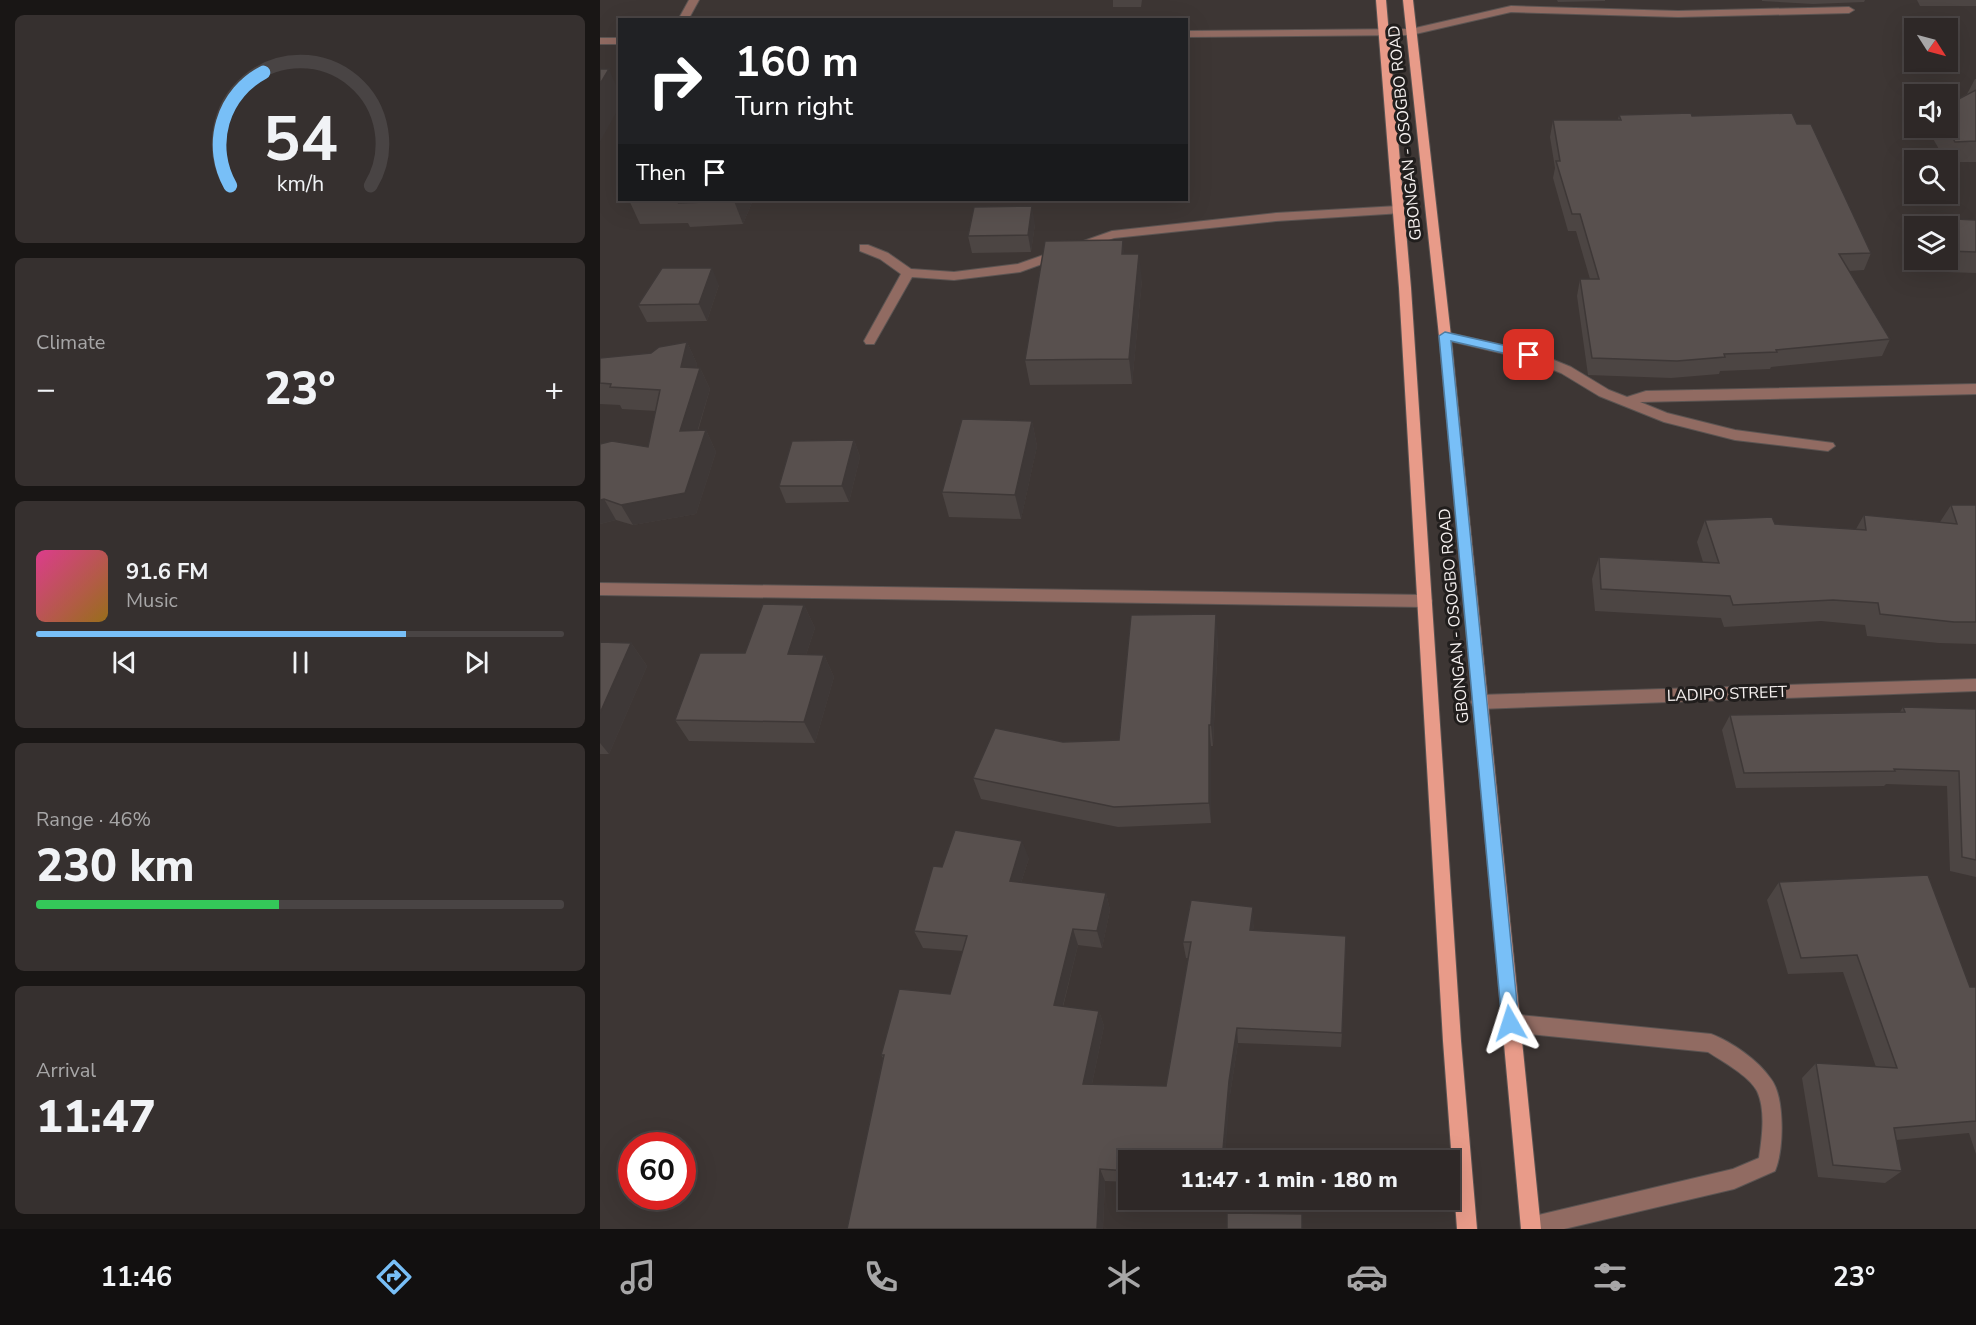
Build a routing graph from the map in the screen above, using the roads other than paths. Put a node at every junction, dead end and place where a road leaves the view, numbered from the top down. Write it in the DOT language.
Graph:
graph roads {
  1 [pos="694,0"];
  2 [pos="1381,0"];
  3 [pos="1408,0"];
  4 [pos="1849,10"];
  5 [pos="684,18"];
  6 [pos="1383,32"];
  7 [pos="1411,32"];
  8 [pos="1188,34"];
  9 [pos="618,40"];
  10 [pos="600,41"];
  11 [pos="1398,210"];
  12 [pos="864,248"];
  13 [pos="908,273"];
  14 [pos="1445,336"];
  15 [pos="870,341"];
  16 [pos="1976,389"];
  17 [pos="1626,402"];
  18 [pos="1828,446"];
  19 [pos="600,589"];
  20 [pos="1425,601"];
  21 [pos="1976,685"];
  22 [pos="1479,702"];
  23 [pos="1510,1023"];
  24 [pos="1530,1228"];
  25 [pos="1467,1229"];
  1 -- 5 [label="street"];
  2 -- 6 [label="main road, GBONGAN - OSOGBO ROAD"];
  3 -- 7 [label="main road, GBONGAN - OSOGBO ROAD"];
  4 -- 7 [label="street"];
  6 -- 7 [label="street"];
  6 -- 8 [label="street"];
  6 -- 11 [label="main road, GBONGAN - OSOGBO ROAD"];
  7 -- 14 [label="main road, GBONGAN - OSOGBO ROAD"];
  9 -- 10 [label="street"];
  11 -- 13 [label="street"];
  11 -- 20 [label="main road, GBONGAN - OSOGBO ROAD"];
  12 -- 13 [label="street"];
  13 -- 15 [label="street"];
  14 -- 17 [label="street"];
  14 -- 22 [label="main road, GBONGAN - OSOGBO ROAD"];
  16 -- 17 [label="street"];
  17 -- 18 [label="street"];
  19 -- 20 [label="street"];
  20 -- 25 [label="main road, GBONGAN - OSOGBO ROAD"];
  21 -- 22 [label="street, LADIPO STREET"];
  22 -- 23 [label="main road, GBONGAN - OSOGBO ROAD"];
  23 -- 24 [label="main road, GBONGAN - OSOGBO ROAD"];
  23 -- 24 [label="street"];
}
